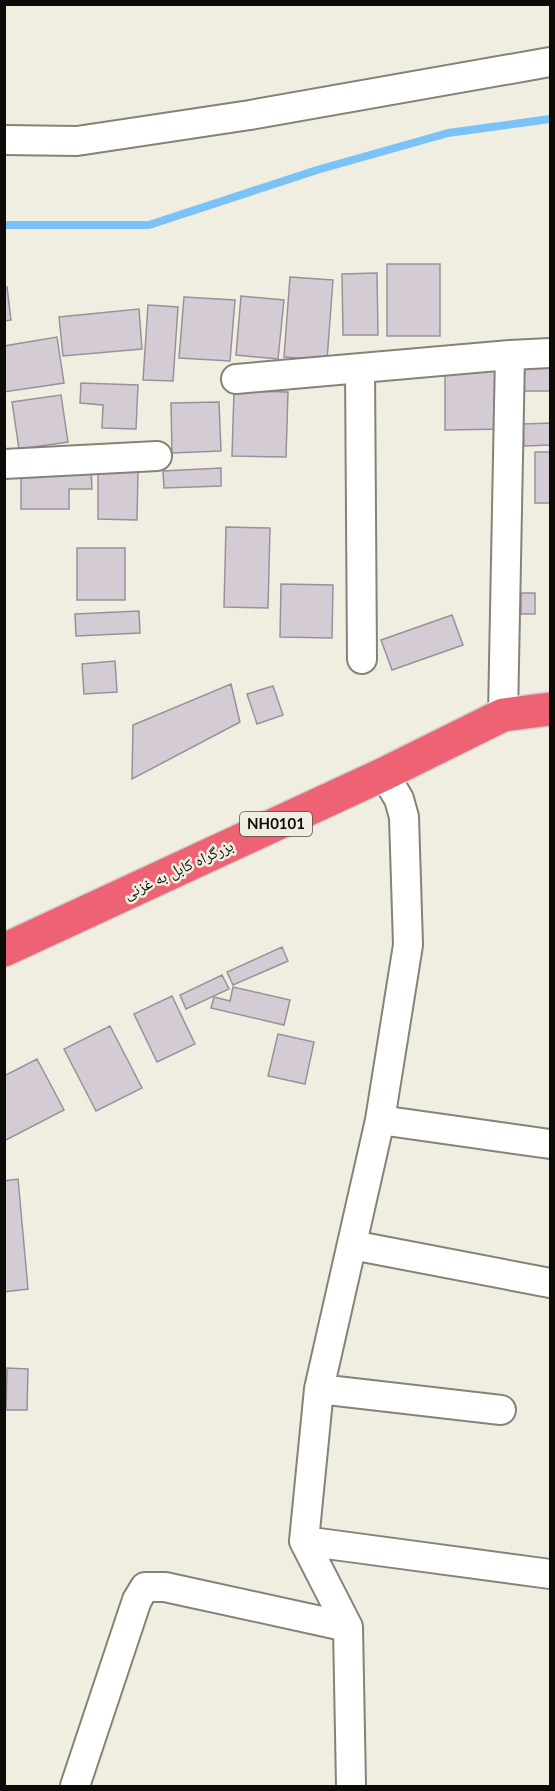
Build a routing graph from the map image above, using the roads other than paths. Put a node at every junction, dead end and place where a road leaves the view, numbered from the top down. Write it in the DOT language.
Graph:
graph roads {
  1 [pos="550,62"];
  2 [pos="4,140"];
  3 [pos="550,354"];
  4 [pos="510,355"];
  5 [pos="360,368"];
  6 [pos="236,379"];
  7 [pos="157,456"];
  8 [pos="4,464"];
  9 [pos="362,659"];
  10 [pos="550,709"];
  11 [pos="503,715"];
  12 [pos="384,774"];
  13 [pos="4,950"];
  14 [pos="380,1120"];
  15 [pos="550,1144"];
  16 [pos="352,1245"];
  17 [pos="550,1283"];
  18 [pos="319,1389"];
  19 [pos="501,1410"];
  20 [pos="304,1541"];
  21 [pos="550,1574"];
  22 [pos="348,1627"];
  23 [pos="75,1786"];
  24 [pos="351,1786"];
  1 -- 2 [label="street"];
  3 -- 4 [label="street"];
  4 -- 5 [label="street"];
  4 -- 11 [label="street"];
  5 -- 6 [label="street"];
  5 -- 9 [label="street"];
  7 -- 8 [label="street"];
  10 -- 11 [label="highway, بزرگراه کابل به غزنی / NH0101"];
  11 -- 12 [label="highway, بزرگراه کابل به غزنی / NH0101"];
  12 -- 13 [label="highway, بزرگراه کابل به غزنی / NH0101"];
  12 -- 14 [label="street"];
  14 -- 15 [label="street"];
  14 -- 16 [label="street"];
  16 -- 17 [label="street"];
  16 -- 18 [label="street"];
  18 -- 19 [label="street"];
  18 -- 20 [label="street"];
  20 -- 21 [label="street"];
  20 -- 22 [label="street"];
  22 -- 23 [label="street"];
  22 -- 24 [label="street"];
}
